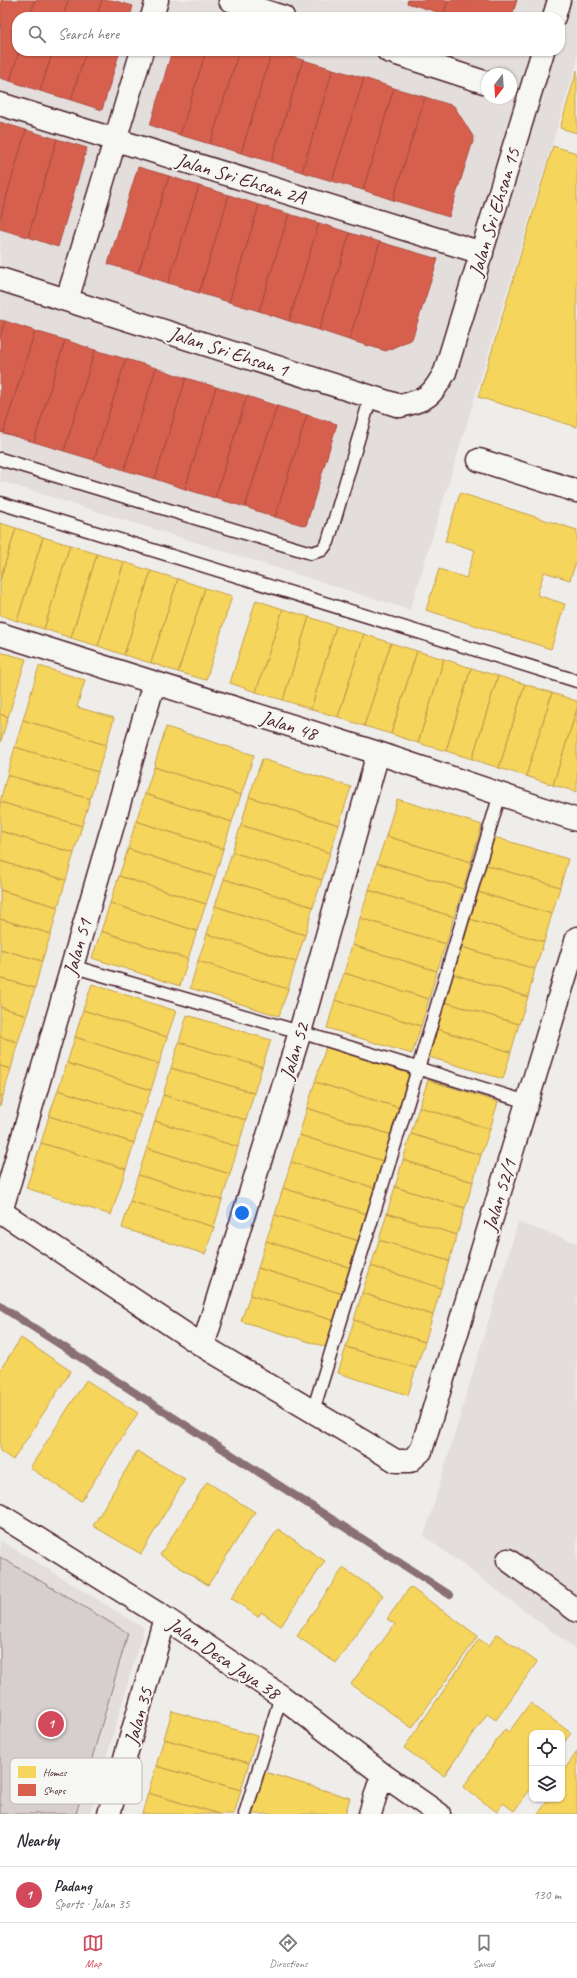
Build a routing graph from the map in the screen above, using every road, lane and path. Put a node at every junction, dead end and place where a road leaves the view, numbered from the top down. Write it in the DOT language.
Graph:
graph roads {
  1 [pos="157,0"];
  2 [pos="230,0"];
  3 [pos="559,0"];
  4 [pos="153,12"];
  5 [pos="267,12"];
  6 [pos="555,12"];
  7 [pos="141,56"];
  8 [pos="403,56"];
  9 [pos="540,56"];
  10 [pos="481,81"];
  11 [pos="520,94"];
  12 [pos="0,104"];
  13 [pos="116,140"];
  14 [pos="482,253"];
  15 [pos="0,279"];
  16 [pos="67,300"];
  17 [pos="445,372"];
  18 [pos="371,396"];
  19 [pos="0,459"];
  20 [pos="479,460"];
  21 [pos="577,491"];
  22 [pos="0,503"];
  23 [pos="0,634"];
  24 [pos="577,681"];
  25 [pos="154,683"];
  26 [pos="378,753"];
  27 [pos="500,794"];
  28 [pos="577,820"];
  29 [pos="577,938"];
  30 [pos="71,966"];
  31 [pos="300,1032"];
  32 [pos="418,1069"];
  33 [pos="526,1102"];
  34 [pos="1,1212"];
  35 [pos="203,1346"];
  36 [pos="313,1411"];
  37 [pos="0,1515"];
  38 [pos="508,1560"];
  39 [pos="577,1611"];
  40 [pos="165,1618"];
  41 [pos="281,1696"];
  42 [pos="125,1758"];
  43 [pos="382,1774"];
  44 [pos="112,1804"];
  45 [pos="109,1814"];
  46 [pos="245,1814"];
  47 [pos="370,1814"];
  48 [pos="439,1814"];
  1 -- 4 [label="street"];
  2 -- 5 [label="street"];
  3 -- 6 [label="street"];
  7 -- 13 [label="street"];
  8 -- 10 [label="street"];
  9 -- 11 [label="street, Jalan Sri Ehsan 15"];
  11 -- 14 [label="street, Jalan Sri Ehsan 15"];
  12 -- 13 [label="street, Jalan Sri Ehsan 2A"];
  13 -- 14 [label="street, Jalan Sri Ehsan 2A"];
  13 -- 16 [label="street"];
  14 -- 17 [label="street, Jalan Sri Ehsan 15"];
  15 -- 16 [label="street, Jalan Sri Ehsan 1"];
  16 -- 18 [label="street, Jalan Sri Ehsan 1"];
  17 -- 18 [label="street, Jalan Sri Ehsan 1"];
  18 -- 19 [label="lane"];
  20 -- 21 [label="street"];
  22 -- 24 [label="lane"];
  23 -- 25 [label="street, Jalan 48"];
  25 -- 26 [label="street, Jalan 48"];
  25 -- 30 [label="street, Jalan 51"];
  26 -- 27 [label="street, Jalan 48"];
  26 -- 31 [label="street, Jalan 52"];
  27 -- 28 [label="street, Jalan 48"];
  27 -- 32 [label="lane"];
  29 -- 33 [label="street, Jalan 52/1"];
  30 -- 31 [label="lane"];
  30 -- 34 [label="street, Jalan 51"];
  31 -- 32 [label="lane"];
  31 -- 35 [label="street, Jalan 52"];
  32 -- 33 [label="lane"];
  32 -- 36 [label="lane"];
  33 -- 36 [label="street, Jalan 52/1"];
  34 -- 35 [label="street"];
  35 -- 36 [label="street"];
  37 -- 40 [label="street, Jalan Desa Jaya 38"];
  38 -- 39 [label="street"];
  40 -- 41 [label="street, Jalan Desa Jaya 38"];
  40 -- 42 [label="street, Jalan 35"];
  41 -- 43 [label="street, Jalan Desa Jaya 38"];
  41 -- 46 [label="lane"];
  43 -- 47 [label="street"];
  43 -- 48 [label="street, Jalan Desa Jaya 38"];
  44 -- 45 [label="street, Jalan 35"];
}
